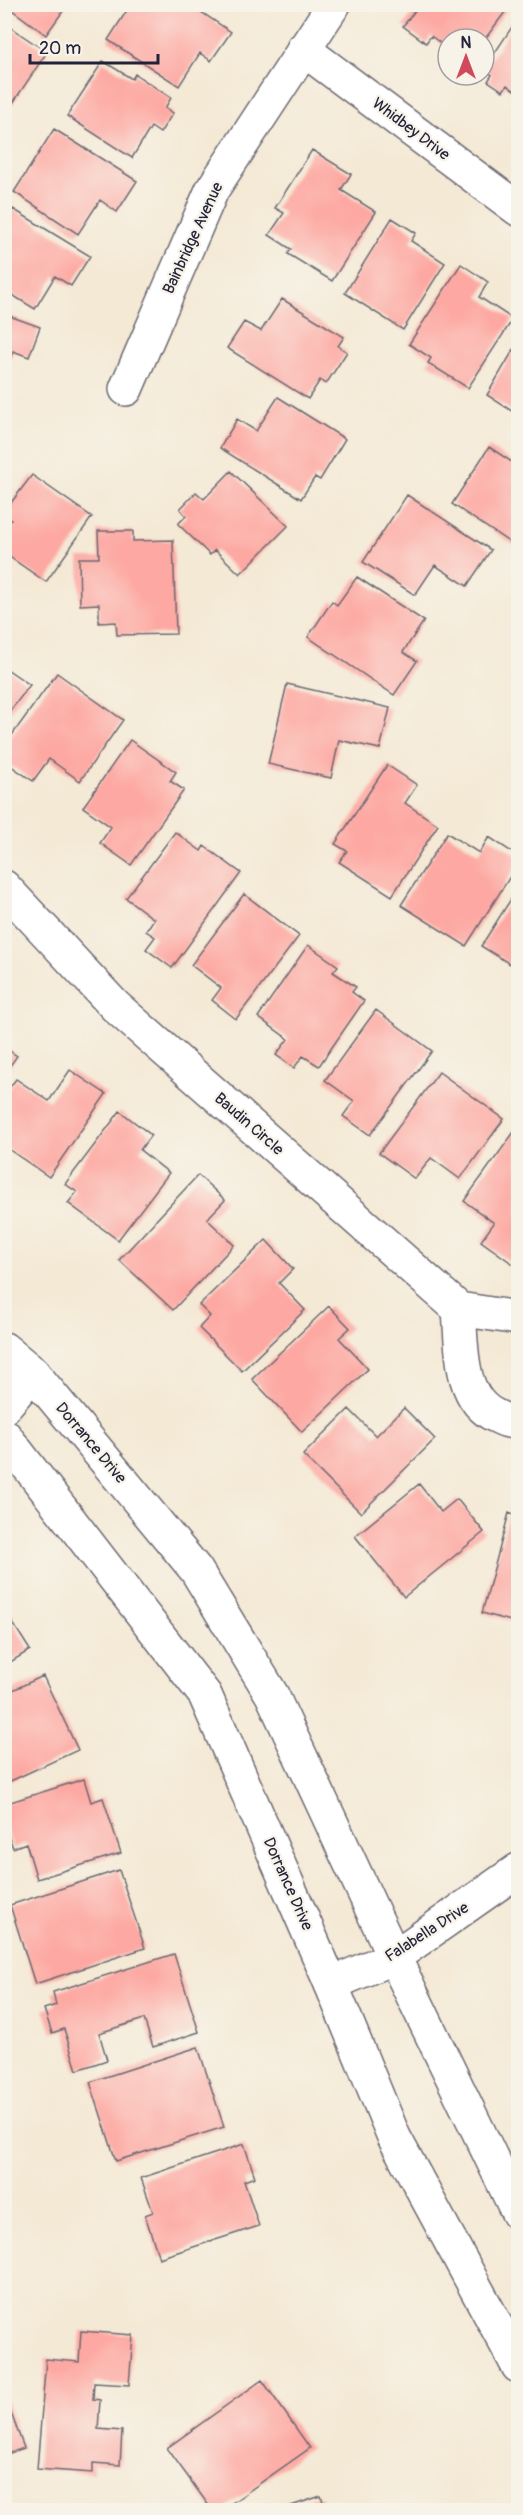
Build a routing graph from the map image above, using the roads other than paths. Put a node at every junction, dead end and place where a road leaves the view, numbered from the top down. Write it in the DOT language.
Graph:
graph roads {
  1 [pos="334,4"];
  2 [pos="303,49"];
  3 [pos="519,209"];
  4 [pos="126,389"];
  5 [pos="4,887"];
  6 [pos="459,1309"];
  7 [pos="519,1318"];
  8 [pos="4,1349"];
  9 [pos="33,1373"];
  10 [pos="4,1407"];
  11 [pos="519,1421"];
  12 [pos="4,1435"];
  13 [pos="519,1870"];
  14 [pos="394,1957"];
  15 [pos="331,1984"];
  16 [pos="519,2213"];
  17 [pos="519,2366"];
  1 -- 2 [label="street, Bainbridge Avenue"];
  2 -- 3 [label="street, Whidbey Drive"];
  2 -- 4 [label="street, Bainbridge Avenue"];
  5 -- 6 [label="street, Baudin Circle"];
  6 -- 7 [label="street"];
  6 -- 11 [label="street"];
  8 -- 9 [label="street, Dorrance Drive"];
  9 -- 10 [label="street"];
  9 -- 14 [label="street, Dorrance Drive"];
  12 -- 15 [label="street, Dorrance Drive"];
  13 -- 14 [label="street, Falabella Drive"];
  14 -- 15 [label="street, Falabella Drive"];
  14 -- 16 [label="street, Dorrance Drive"];
  15 -- 17 [label="street, Dorrance Drive"];
}
